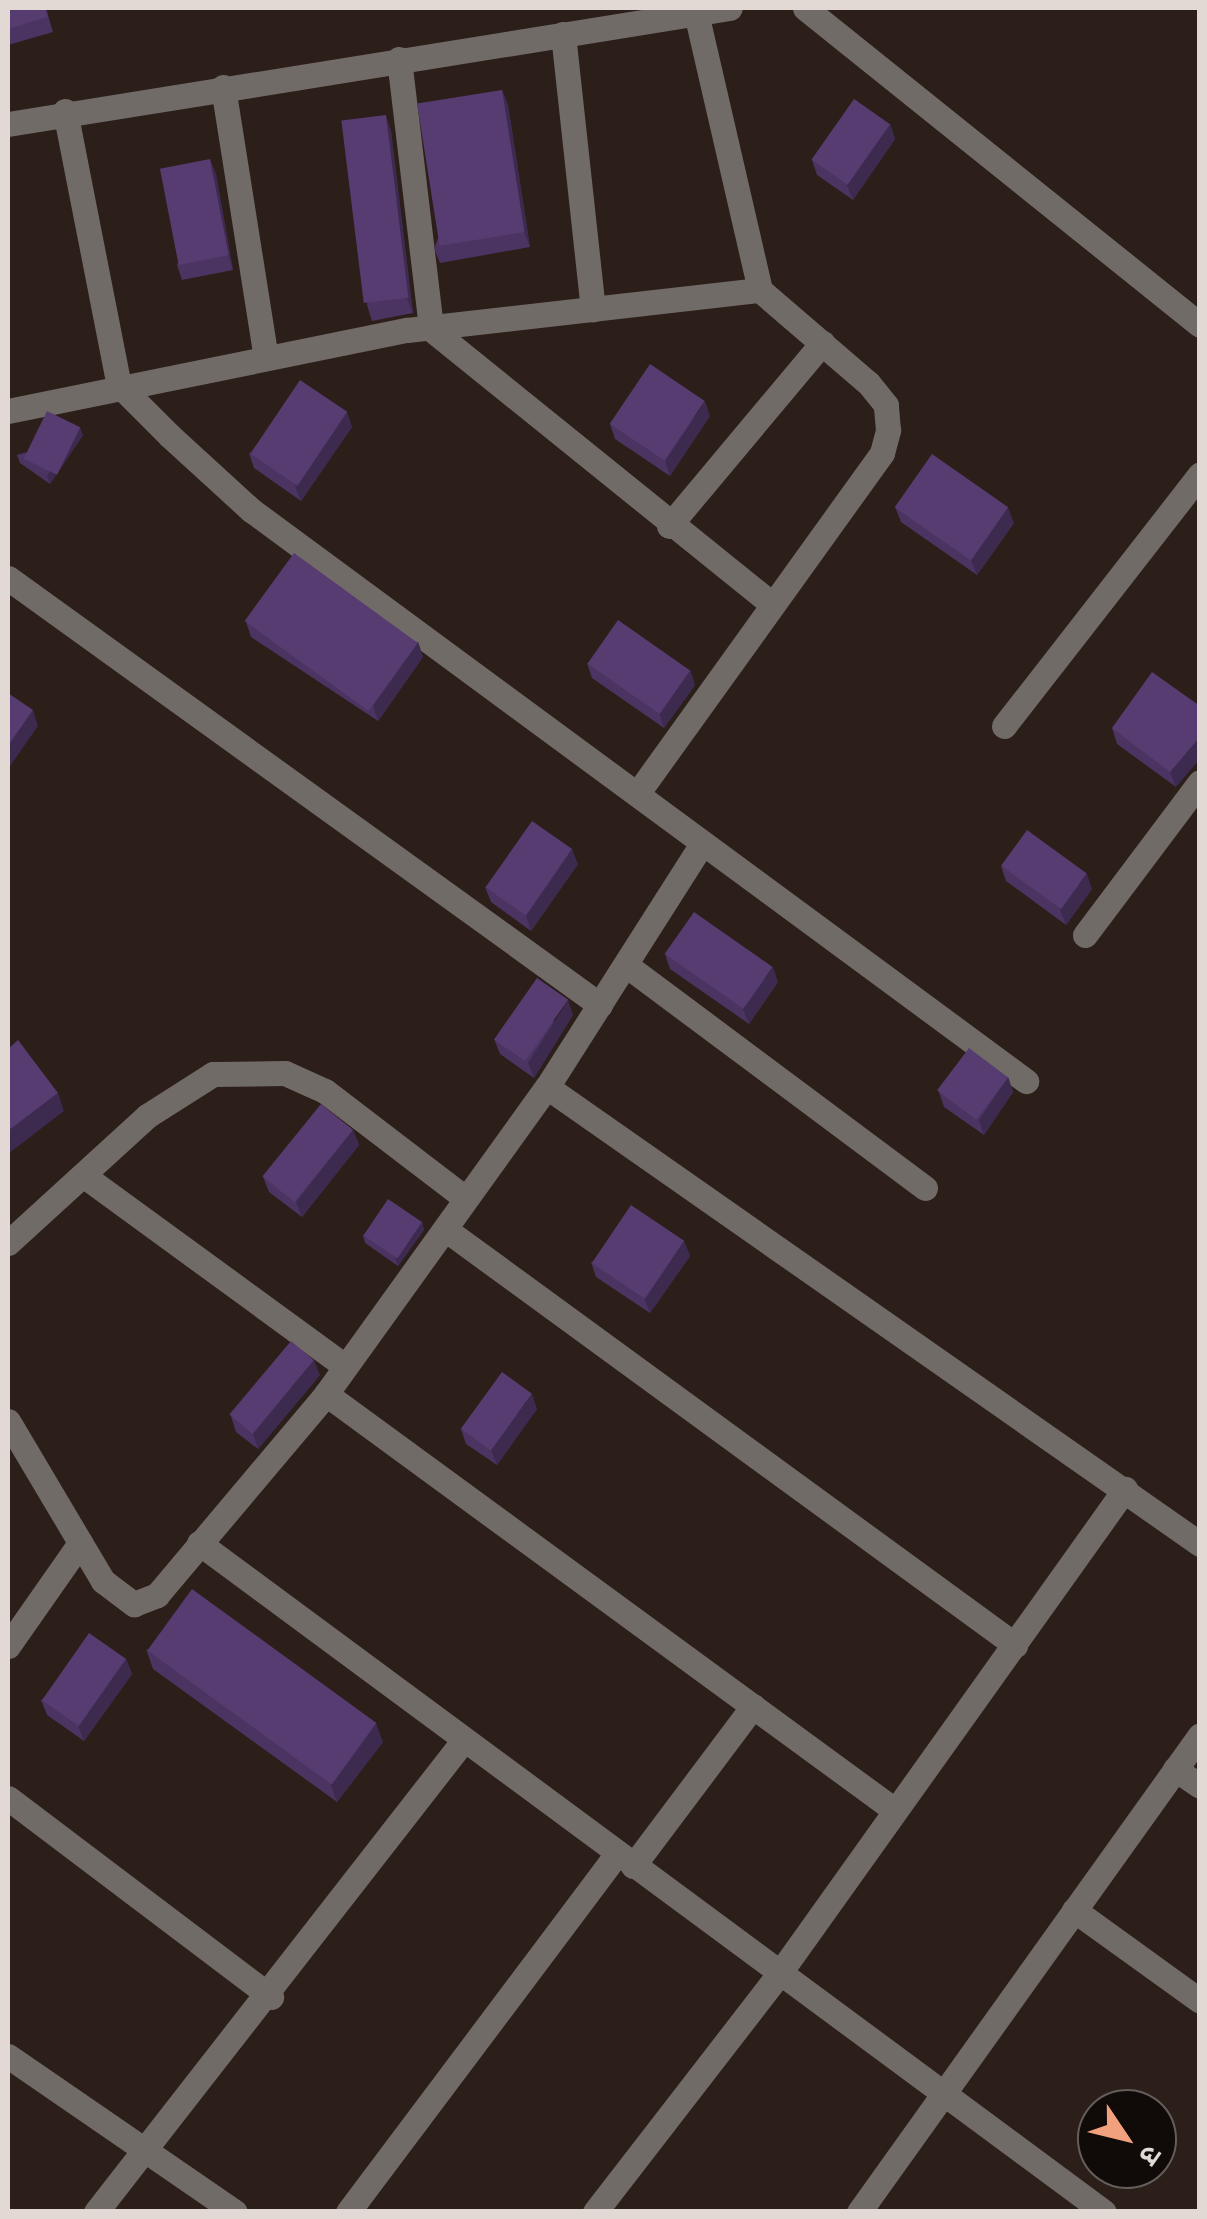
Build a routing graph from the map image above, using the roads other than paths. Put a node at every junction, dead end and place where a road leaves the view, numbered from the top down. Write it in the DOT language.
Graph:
graph roads {
  1 [pos="730,8"];
  2 [pos="805,8"];
  3 [pos="696,13"];
  4 [pos="563,34"];
  5 [pos="398,59"];
  6 [pos="223,86"];
  7 [pos="66,111"];
  8 [pos="8,124"];
  9 [pos="760,290"];
  10 [pos="593,309"];
  11 [pos="1200,326"];
  12 [pos="431,328"];
  13 [pos="822,343"];
  14 [pos="266,357"];
  15 [pos="119,385"];
  16 [pos="8,411"];
  17 [pos="1200,474"];
  18 [pos="668,526"];
  19 [pos="8,578"];
  20 [pos="769,602"];
  21 [pos="1004,726"];
  22 [pos="1200,782"];
  23 [pos="637,794"];
  24 [pos="700,847"];
  25 [pos="1085,935"];
  26 [pos="626,965"];
  27 [pos="600,1005"];
  28 [pos="1026,1081"];
  29 [pos="546,1087"];
  30 [pos="87,1178"];
  31 [pos="925,1188"];
  32 [pos="466,1198"];
  33 [pos="445,1229"];
  34 [pos="8,1243"];
  35 [pos="343,1366"];
  36 [pos="326,1394"];
  37 [pos="8,1421"];
  38 [pos="1126,1489"];
  39 [pos="80,1543"];
  40 [pos="199,1543"];
  41 [pos="1200,1544"];
  42 [pos="1016,1645"];
  43 [pos="8,1646"];
  44 [pos="753,1706"];
  45 [pos="1200,1735"];
  46 [pos="463,1740"];
  47 [pos="1175,1769"];
  48 [pos="1200,1786"];
  49 [pos="8,1798"];
  50 [pos="893,1809"];
  51 [pos="625,1860"];
  52 [pos="1074,1910"];
  53 [pos="778,1974"];
  54 [pos="271,1997"];
  55 [pos="1200,2001"];
  56 [pos="8,2056"];
  57 [pos="944,2092"];
  58 [pos="145,2148"];
  59 [pos="96,2212"];
  60 [pos="235,2212"];
  61 [pos="348,2212"];
  62 [pos="595,2212"];
  63 [pos="859,2212"];
  64 [pos="1104,2212"];
  1 -- 3 [label="street"];
  2 -- 11 [label="street"];
  3 -- 4 [label="street"];
  3 -- 9 [label="street"];
  4 -- 5 [label="street"];
  4 -- 10 [label="street"];
  5 -- 6 [label="street"];
  5 -- 12 [label="street"];
  6 -- 7 [label="street"];
  6 -- 14 [label="street"];
  7 -- 8 [label="street"];
  7 -- 15 [label="street"];
  9 -- 10 [label="street"];
  9 -- 13 [label="street"];
  10 -- 12 [label="street"];
  12 -- 14 [label="street"];
  12 -- 18 [label="street"];
  13 -- 18 [label="street"];
  13 -- 20 [label="street"];
  14 -- 15 [label="street"];
  15 -- 16 [label="street"];
  15 -- 23 [label="street"];
  17 -- 21 [label="street"];
  18 -- 20 [label="street"];
  19 -- 27 [label="street"];
  20 -- 23 [label="street"];
  22 -- 25 [label="street"];
  23 -- 24 [label="street"];
  24 -- 26 [label="street"];
  24 -- 28 [label="street"];
  26 -- 27 [label="street"];
  26 -- 31 [label="street"];
  27 -- 29 [label="street"];
  29 -- 32 [label="street"];
  29 -- 38 [label="street"];
  30 -- 32 [label="street"];
  30 -- 34 [label="street"];
  30 -- 35 [label="street"];
  32 -- 33 [label="street"];
  33 -- 35 [label="street"];
  33 -- 42 [label="street"];
  35 -- 36 [label="street"];
  36 -- 40 [label="street"];
  36 -- 44 [label="street"];
  37 -- 39 [label="street"];
  38 -- 41 [label="street"];
  38 -- 42 [label="street"];
  39 -- 40 [label="street"];
  39 -- 43 [label="street"];
  40 -- 46 [label="street"];
  42 -- 50 [label="street"];
  44 -- 50 [label="street"];
  44 -- 51 [label="street"];
  45 -- 47 [label="street"];
  46 -- 51 [label="street"];
  46 -- 54 [label="street"];
  47 -- 48 [label="street"];
  47 -- 52 [label="street"];
  49 -- 54 [label="street"];
  50 -- 53 [label="street"];
  51 -- 53 [label="street"];
  51 -- 61 [label="street"];
  52 -- 55 [label="street"];
  52 -- 57 [label="street"];
  53 -- 57 [label="street"];
  53 -- 62 [label="street"];
  54 -- 58 [label="street"];
  56 -- 58 [label="street"];
  57 -- 63 [label="street"];
  57 -- 64 [label="street"];
  58 -- 59 [label="street"];
  58 -- 60 [label="street"];
}
